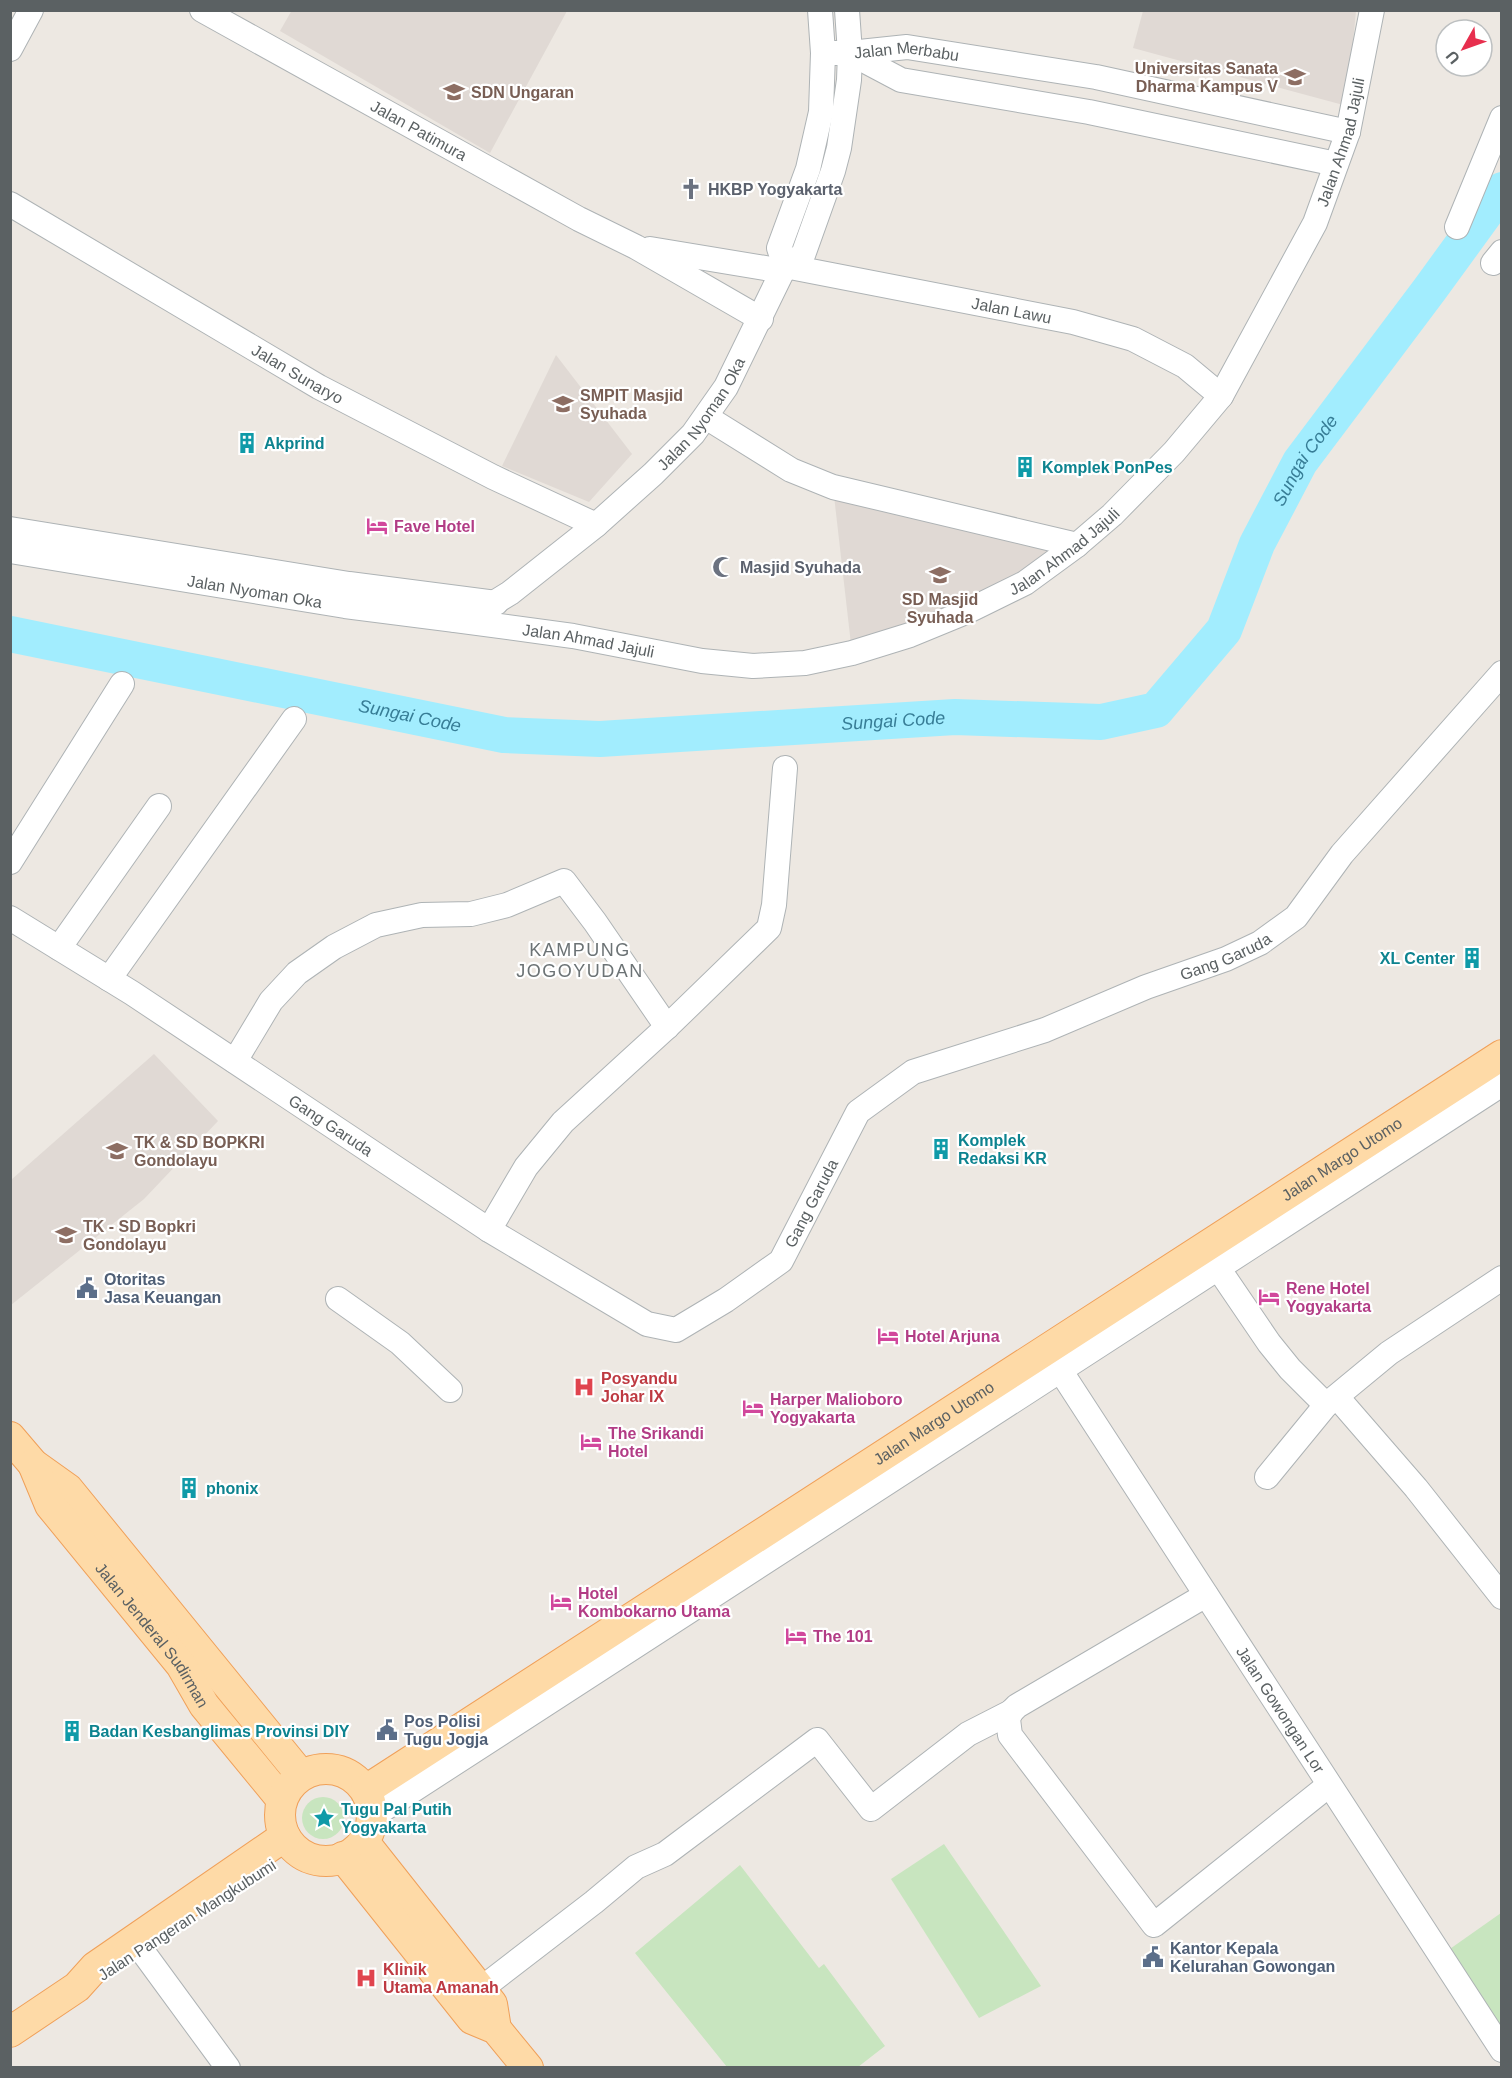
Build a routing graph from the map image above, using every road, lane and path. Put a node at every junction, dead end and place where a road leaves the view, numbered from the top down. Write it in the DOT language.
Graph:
graph roads {
  1 [pos="31,10"];
  2 [pos="202,10"];
  3 [pos="820,10"];
  4 [pos="847,10"];
  5 [pos="1372,10"];
  6 [pos="10,49"];
  7 [pos="823,53"];
  8 [pos="850,53"];
  9 [pos="1096,77"];
  10 [pos="1089,112"];
  11 [pos="1502,118"];
  12 [pos="1348,132"];
  13 [pos="1336,164"];
  14 [pos="10,204"];
  15 [pos="1457,227"];
  16 [pos="636,247"];
  17 [pos="784,268"];
  18 [pos="761,319"];
  19 [pos="1221,396"];
  20 [pos="706,417"];
  21 [pos="596,525"];
  22 [pos="10,529"];
  23 [pos="1077,545"];
  24 [pos="10,551"];
  25 [pos="94,555"];
  26 [pos="347,595"];
  27 [pos="496,603"];
  28 [pos="455,620"];
  29 [pos="1502,673"];
  30 [pos="122,684"];
  31 [pos="294,719"];
  32 [pos="785,768"];
  33 [pos="159,806"];
  34 [pos="10,862"];
  35 [pos="10,918"];
  36 [pos="59,948"];
  37 [pos="109,979"];
  38 [pos="667,1027"];
  39 [pos="235,1061"];
  40 [pos="1499,1070"];
  41 [pos="1255,1229"];
  42 [pos="489,1230"];
  43 [pos="1218,1268"];
  44 [pos="1502,1278"];
  45 [pos="1174,1282"];
  46 [pos="338,1299"];
  47 [pos="1053,1360"];
  48 [pos="450,1390"];
  49 [pos="1332,1401"];
  50 [pos="10,1437"];
  51 [pos="1267,1477"];
  52 [pos="1498,1585"];
  53 [pos="1206,1595"];
  54 [pos="150,1607"];
  55 [pos="1011,1712"];
  56 [pos="301,1775"];
  57 [pos="1329,1785"];
  58 [pos="282,1800"];
  59 [pos="362,1826"];
  60 [pos="290,1843"];
  61 [pos="143,1952"];
  62 [pos="77,1987"];
  63 [pos="480,1989"];
  64 [pos="496,2029"];
  65 [pos="11,2031"];
  66 [pos="1502,2050"];
  67 [pos="228,2067"];
  68 [pos="528,2067"];
  1 -- 6 [label="street"];
  2 -- 16 [label="street, Jalan Patimura"];
  3 -- 7 [label="street, Jalan Nyoman Oka"];
  4 -- 8 [label="street, Jalan Nyoman Oka"];
  5 -- 12 [label="street, Jalan Ahmad Jajuli"];
  7 -- 8 [label="street"];
  7 -- 17 [label="street, Jalan Nyoman Oka"];
  8 -- 9 [label="street, Jalan Merbabu"];
  8 -- 10 [label="street, Jalan Merbabu"];
  8 -- 17 [label="street, Jalan Nyoman Oka"];
  9 -- 10 [label="street"];
  9 -- 12 [label="street, Jalan Merbabu"];
  10 -- 13 [label="street, Jalan Merbabu"];
  11 -- 15 [label="street"];
  12 -- 13 [label="street, Jalan Ahmad Jajuli"];
  13 -- 19 [label="street, Jalan Ahmad Jajuli"];
  14 -- 21 [label="street, Jalan Sunaryo"];
  16 -- 17 [label="street, Jalan Patimura"];
  16 -- 18 [label="street, Jalan Patimura"];
  17 -- 18 [label="street, Jalan Nyoman Oka"];
  17 -- 19 [label="street, Jalan Lawu"];
  18 -- 20 [label="street, Jalan Nyoman Oka"];
  19 -- 23 [label="street, Jalan Ahmad Jajuli"];
  20 -- 21 [label="street, Jalan Nyoman Oka"];
  20 -- 23 [label="street"];
  21 -- 27 [label="street, Jalan Nyoman Oka"];
  22 -- 25 [label="street, Jalan Nyoman Oka"];
  23 -- 28 [label="street, Jalan Ahmad Jajuli"];
  24 -- 25 [label="street, Jalan Nyoman Oka"];
  25 -- 26 [label="street, Jalan Nyoman Oka"];
  26 -- 27 [label="street, Jalan Nyoman Oka"];
  26 -- 28 [label="street, Jalan Nyoman Oka"];
  27 -- 28 [label="street, Jalan Nyoman Oka"];
  29 -- 42 [label="street, Gang Garuda"];
  30 -- 34 [label="street"];
  31 -- 37 [label="street"];
  32 -- 38 [label="street"];
  33 -- 36 [label="street"];
  35 -- 36 [label="street, Gang Garuda"];
  36 -- 37 [label="street, Gang Garuda"];
  37 -- 39 [label="street, Gang Garuda"];
  38 -- 39 [label="street"];
  38 -- 42 [label="street"];
  39 -- 42 [label="street, Gang Garuda"];
  40 -- 41 [label="main road, Jalan Margo Utomo"];
  41 -- 43 [label="street, Jalan Margo Utomo"];
  41 -- 45 [label="main road, Jalan Margo Utomo"];
  43 -- 45 [label="street, Jalan Margo Utomo"];
  43 -- 49 [label="street"];
  44 -- 49 [label="street"];
  45 -- 47 [label="main road, Jalan Margo Utomo"];
  46 -- 48 [label="street"];
  47 -- 53 [label="street, Jalan Gowongan Lor"];
  47 -- 59 [label="main road, Jalan Margo Utomo"];
  49 -- 51 [label="street"];
  49 -- 52 [label="street"];
  50 -- 54 [label="main road, Jalan Jenderal Sudirman"];
  53 -- 55 [label="street"];
  53 -- 57 [label="street, Jalan Gowongan Lor"];
  54 -- 56 [label="main road, Jalan Jenderal Sudirman"];
  54 -- 58 [label="main road, Jalan Jenderal Sudirman"];
  55 -- 57 [label="street"];
  55 -- 63 [label="street"];
  56 -- 58 [label="main road"];
  56 -- 59 [label="main road"];
  57 -- 66 [label="street, Jalan Gowongan Lor"];
  58 -- 60 [label="main road"];
  59 -- 60 [label="main road"];
  59 -- 63 [label="main road"];
  59 -- 64 [label="main road"];
  60 -- 61 [label="main road, Jalan Pangeran Mangkubumi"];
  60 -- 62 [label="main road, Jalan Pangeran Mangkubumi"];
  61 -- 62 [label="main road, Jalan Pangeran Mangkubumi"];
  61 -- 67 [label="street"];
  62 -- 65 [label="main road, Jalan Pangeran Mangkubumi"];
  63 -- 64 [label="main road"];
  64 -- 68 [label="main road"];
}
